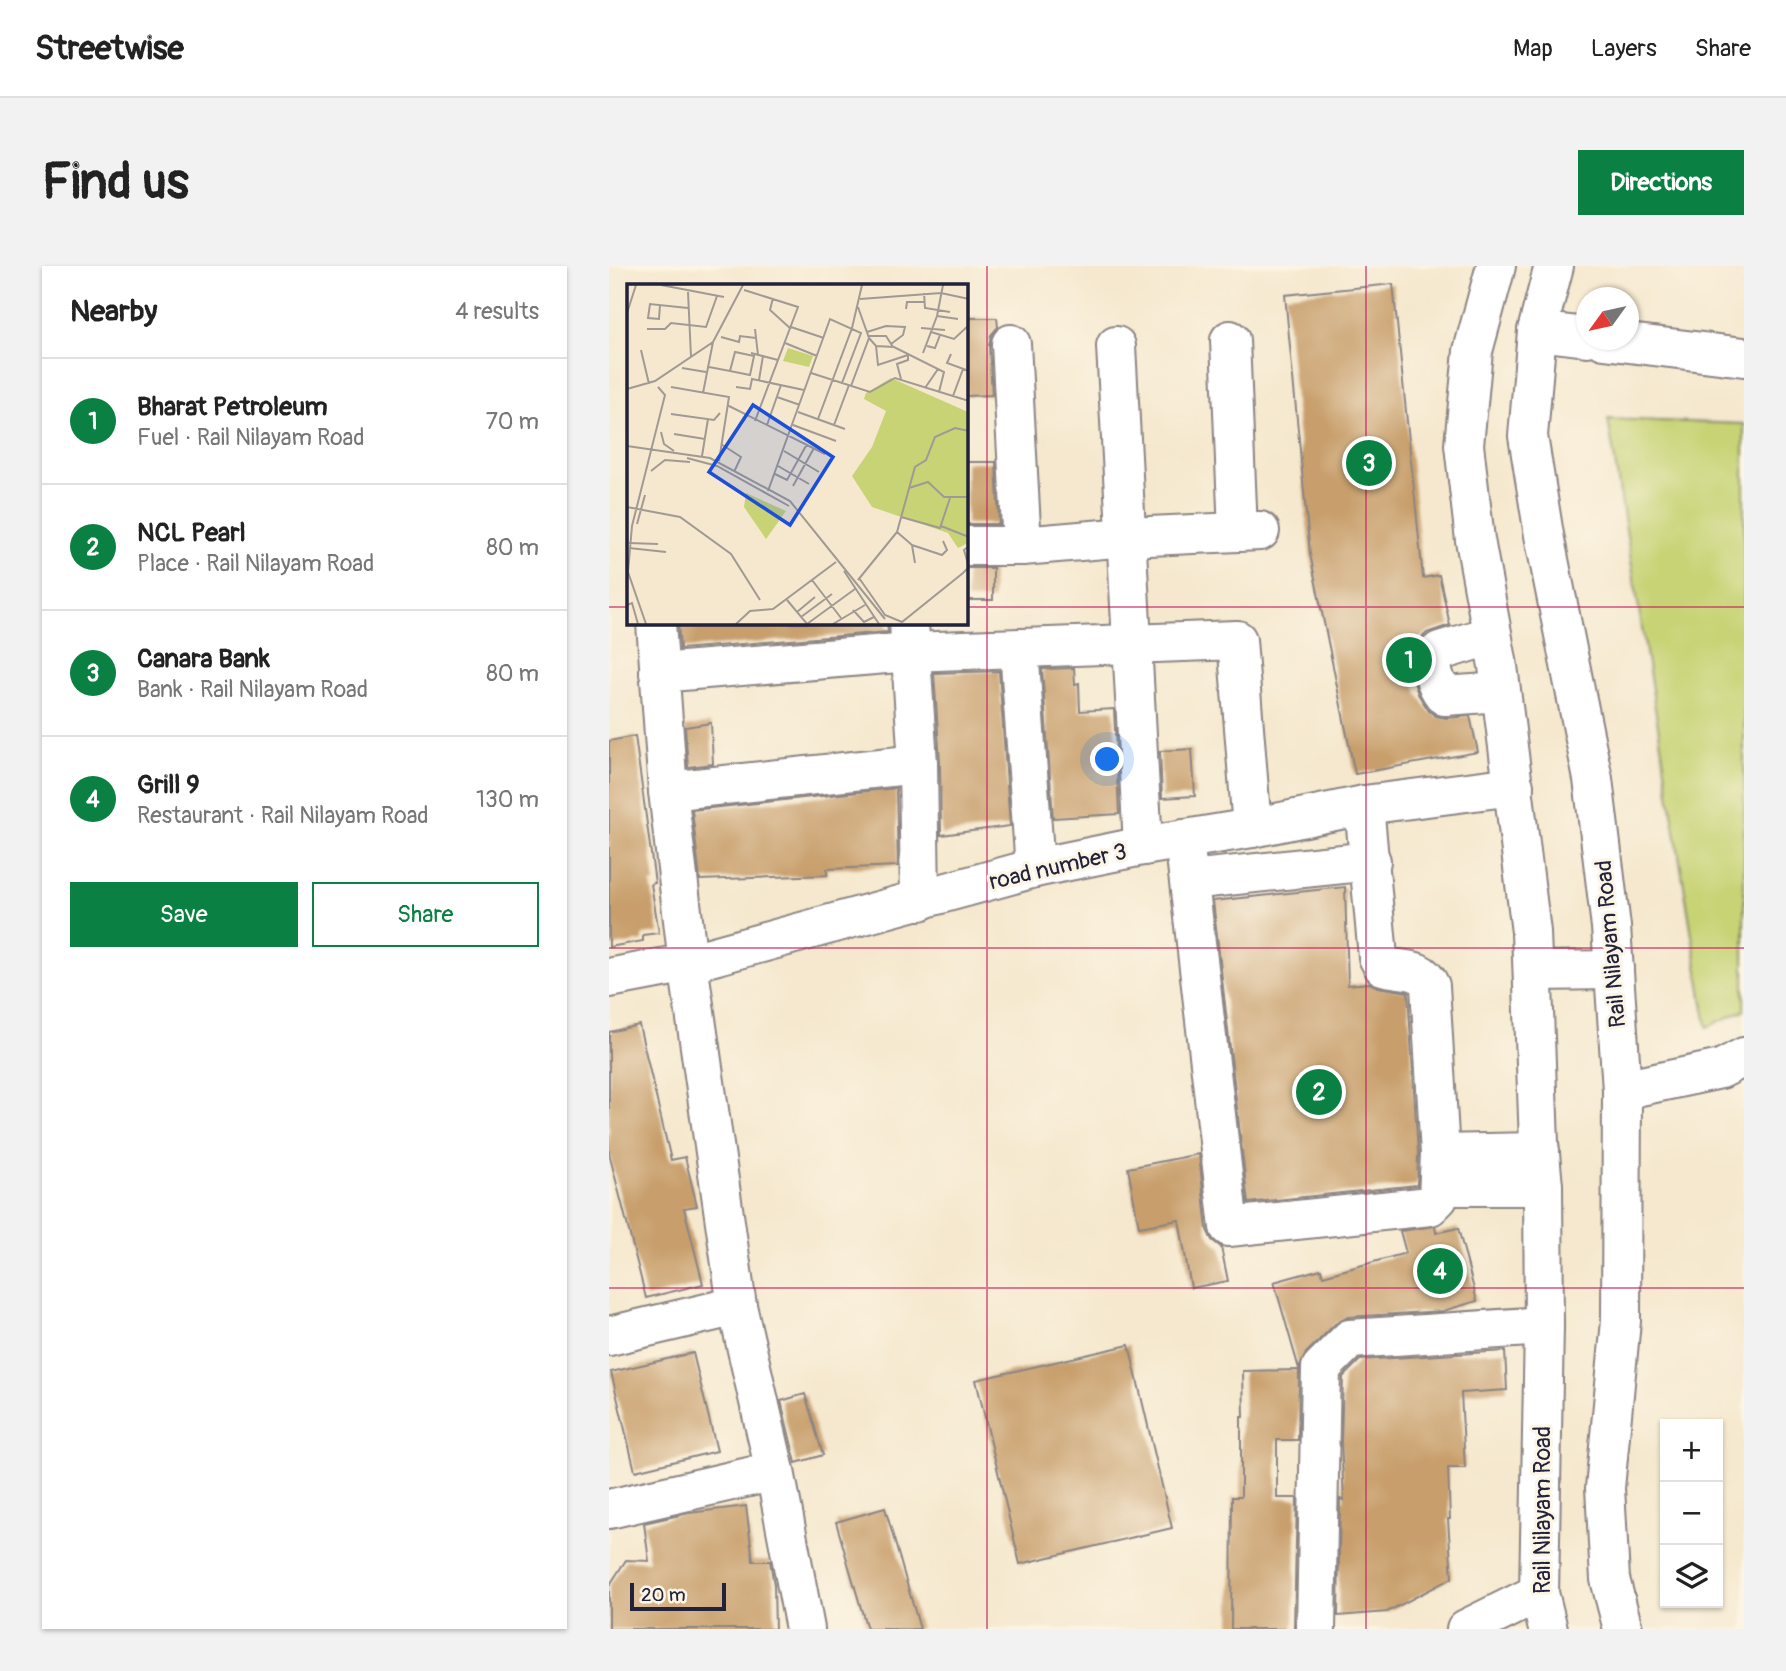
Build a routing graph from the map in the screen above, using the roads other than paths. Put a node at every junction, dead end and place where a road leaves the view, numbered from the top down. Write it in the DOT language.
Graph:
graph roads {
  1 [pos="1553,266"];
  2 [pos="1489,268"];
  3 [pos="1537,331"];
  4 [pos="1576,336"];
  5 [pos="1230,340"];
  6 [pos="1011,344"];
  7 [pos="1639,344"];
  8 [pos="1116,346"];
  9 [pos="1744,357"];
  10 [pos="1127,537"];
  11 [pos="1022,545"];
  12 [pos="968,546"];
  13 [pos="656,625"];
  14 [pos="1492,635"];
  15 [pos="909,637"];
  16 [pos="1132,644"];
  17 [pos="1019,649"];
  18 [pos="659,673"];
  19 [pos="1501,692"];
  20 [pos="918,764"];
  21 [pos="1514,786"];
  22 [pos="668,790"];
  23 [pos="1364,805"];
  24 [pos="1252,828"];
  25 [pos="1184,839"];
  26 [pos="1143,846"];
  27 [pos="1371,861"];
  28 [pos="1035,868"];
  29 [pos="1189,880"];
  30 [pos="921,901"];
  31 [pos="688,962"];
  32 [pos="1614,970"];
  33 [pos="1533,971"];
  34 [pos="609,978"];
  35 [pos="1744,1057"];
  36 [pos="1622,1090"];
  37 [pos="1541,1169"];
  38 [pos="1440,1170"];
  39 [pos="737,1306"];
  40 [pos="1544,1326"];
  41 [pos="609,1336"];
  42 [pos="775,1471"];
  43 [pos="609,1509"];
  44 [pos="1543,1611"];
  45 [pos="1624,1623"];
  46 [pos="805,1629"];
  47 [pos="1316,1629"];
  48 [pos="1467,1629"];
  1 -- 3 [label="street, Rail Nilayam Road"];
  2 -- 14 [label="street, Rail Nilayam Road"];
  3 -- 4 [label="street"];
  3 -- 32 [label="street, Rail Nilayam Road"];
  5 -- 10 [label="street"];
  6 -- 11 [label="street"];
  7 -- 9 [label="street"];
  8 -- 10 [label="street"];
  10 -- 11 [label="street"];
  10 -- 16 [label="street"];
  11 -- 12 [label="street"];
  13 -- 18 [label="street"];
  14 -- 19 [label="street, Rail Nilayam Road"];
  14 -- 19 [label="street"];
  15 -- 17 [label="street"];
  15 -- 18 [label="street"];
  15 -- 20 [label="street"];
  16 -- 17 [label="street"];
  16 -- 24 [label="street"];
  16 -- 26 [label="street"];
  17 -- 28 [label="street"];
  18 -- 22 [label="street"];
  19 -- 21 [label="street, Rail Nilayam Road"];
  20 -- 22 [label="street"];
  20 -- 30 [label="street"];
  21 -- 23 [label="street, road number 3"];
  21 -- 33 [label="street, Rail Nilayam Road"];
  22 -- 31 [label="street"];
  23 -- 24 [label="street, road number 3"];
  23 -- 27 [label="street"];
  24 -- 25 [label="street, road number 3"];
  25 -- 26 [label="street, road number 3"];
  25 -- 29 [label="street"];
  26 -- 28 [label="street, road number 3"];
  27 -- 29 [label="street"];
  27 -- 38 [label="street"];
  28 -- 30 [label="street, road number 3"];
  29 -- 38 [label="street"];
  30 -- 31 [label="street, road number 3"];
  31 -- 34 [label="street, road number 3"];
  31 -- 39 [label="street"];
  32 -- 33 [label="street"];
  32 -- 36 [label="street, Rail Nilayam Road"];
  33 -- 37 [label="street, Rail Nilayam Road"];
  35 -- 36 [label="street"];
  36 -- 45 [label="street, Rail Nilayam Road"];
  37 -- 38 [label="street"];
  37 -- 40 [label="street, Rail Nilayam Road"];
  39 -- 41 [label="street"];
  39 -- 42 [label="street"];
  40 -- 44 [label="street, Rail Nilayam Road"];
  40 -- 47 [label="street"];
  42 -- 43 [label="street"];
  42 -- 46 [label="street"];
  44 -- 48 [label="street"];
}
